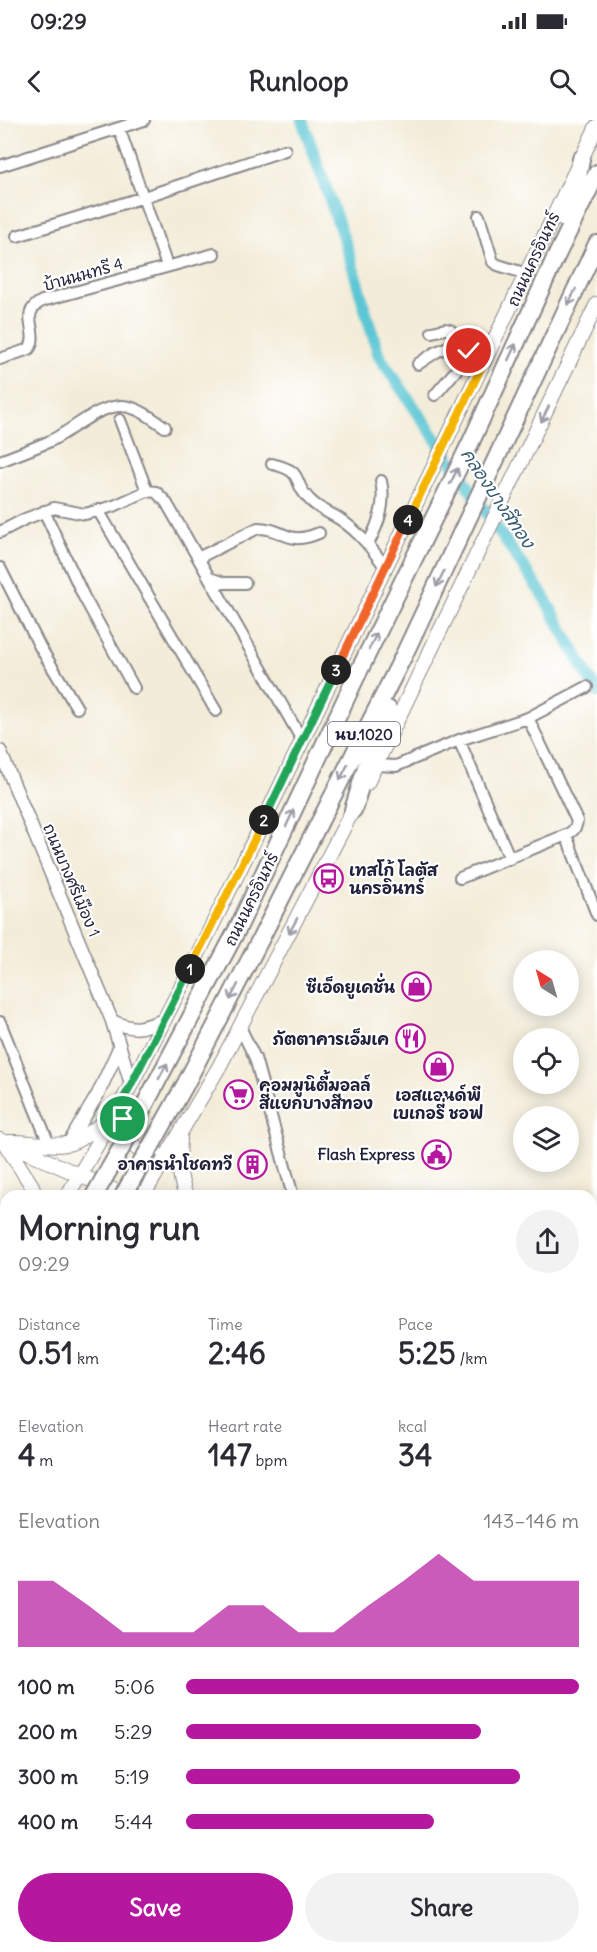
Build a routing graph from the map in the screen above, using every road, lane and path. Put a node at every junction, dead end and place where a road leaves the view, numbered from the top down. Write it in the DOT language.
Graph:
graph roads {
  1 [pos="144,120"];
  2 [pos="597,126"];
  3 [pos="119,128"];
  4 [pos="285,150"];
  5 [pos="581,159"];
  6 [pos="0,166"];
  7 [pos="597,173"];
  8 [pos="144,197"];
  9 [pos="479,216"];
  10 [pos="17,236"];
  11 [pos="597,244"];
  12 [pos="214,254"];
  13 [pos="553,262"];
  14 [pos="167,267"];
  15 [pos="527,274"];
  16 [pos="597,304"];
  17 [pos="432,332"];
  18 [pos="0,358"];
  19 [pos="464,361"];
  20 [pos="418,364"];
  21 [pos="480,370"];
  22 [pos="435,395"];
  23 [pos="120,420"];
  24 [pos="165,427"];
  25 [pos="0,461"];
  26 [pos="272,464"];
  27 [pos="381,481"];
  28 [pos="149,491"];
  29 [pos="98,510"];
  30 [pos="44,511"];
  31 [pos="0,532"];
  32 [pos="319,533"];
  33 [pos="368,544"];
  34 [pos="198,558"];
  35 [pos="0,568"];
  36 [pos="386,568"];
  37 [pos="210,578"];
  38 [pos="244,583"];
  39 [pos="403,657"];
  40 [pos="587,687"];
  41 [pos="134,688"];
  42 [pos="76,708"];
  43 [pos="216,711"];
  44 [pos="528,718"];
  45 [pos="302,740"];
  46 [pos="459,740"];
  47 [pos="0,752"];
  48 [pos="376,765"];
  49 [pos="353,810"];
  50 [pos="566,835"];
  51 [pos="510,859"];
  52 [pos="460,878"];
  53 [pos="597,915"];
  54 [pos="163,1020"];
  55 [pos="112,1021"];
  56 [pos="0,1022"];
  57 [pos="240,1027"];
  58 [pos="119,1048"];
  59 [pos="131,1084"];
  60 [pos="118,1108"];
  61 [pos="181,1132"];
  62 [pos="2,1141"];
  63 [pos="69,1143"];
  64 [pos="49,1144"];
  65 [pos="80,1174"];
  66 [pos="33,1190"];
  67 [pos="71,1190"];
  68 [pos="97,1190"];
  69 [pos="113,1190"];
  70 [pos="128,1190"];
  71 [pos="147,1190"];
  72 [pos="184,1190"];
  73 [pos="290,1190"];
  1 -- 3 [label="street"];
  2 -- 5 [label="main road, ถนนนครอินทร์ / นบ.1020"];
  3 -- 6 [label="street"];
  3 -- 8 [label="street"];
  4 -- 8 [label="street"];
  5 -- 13 [label="main road"];
  5 -- 15 [label="main road, ถนนนครอินทร์ / นบ.1020"];
  7 -- 13 [label="main road, ถนนนครอินทร์ / นบ.1020"];
  8 -- 10 [label="street"];
  8 -- 14 [label="street"];
  9 -- 15 [label="street"];
  11 -- 39 [label="main road, ถนนนครอินทร์ / นบ.1020, one-way"];
  12 -- 14 [label="street, บ้านนนทรี 4"];
  68 -- 13 [label="main road, ถนนนครอินทร์ / นบ.1020, one-way, bridge"];
  14 -- 18 [label="street, บ้านนนทรี 4"];
  15 -- 21 [label="main road, ถนนนครอินทร์ / นบ.1020"];
  16 -- 48 [label="main road, นบ.1020, one-way"];
  17 -- 21 [label="street"];
  19 -- 20 [label="street"];
  19 -- 21 [label="street"];
  19 -- 22 [label="street"];
  21 -- 36 [label="main road, ถนนนครอินทร์ / นบ.1020"];
  23 -- 28 [label="street"];
  24 -- 25 [label="street"];
  26 -- 33 [label="street"];
  27 -- 33 [label="street"];
  28 -- 29 [label="street"];
  28 -- 34 [label="street"];
  29 -- 30 [label="street"];
  29 -- 43 [label="street"];
  30 -- 31 [label="street"];
  30 -- 41 [label="street"];
  32 -- 34 [label="street"];
  33 -- 36 [label="street"];
  34 -- 37 [label="street"];
  35 -- 42 [label="street"];
  36 -- 45 [label="main road, ถนนนครอินทร์ / นบ.1020"];
  37 -- 38 [label="street"];
  37 -- 45 [label="street"];
  39 -- 49 [label="main road"];
  39 -- 70 [label="main road, ถนนนครอินทร์ / นบ.1020, one-way, bridge"];
  40 -- 44 [label="street"];
  44 -- 46 [label="street"];
  44 -- 50 [label="street"];
  45 -- 54 [label="main road, ถนนนครอินทร์ / นบ.1020"];
  46 -- 48 [label="street"];
  46 -- 51 [label="street"];
  47 -- 55 [label="street, ถนนบางศรีเมือง 1"];
  48 -- 49 [label="main road, นบ.1020"];
  49 -- 57 [label="main road, นบ.1020, one-way"];
  50 -- 51 [label="street"];
  50 -- 53 [label="street"];
  51 -- 52 [label="street"];
  54 -- 55 [label="street"];
  54 -- 59 [label="main road, ถนนนครอินทร์ / นบ.1020"];
  55 -- 58 [label="street, ถนนบางศรีเมือง 1"];
  56 -- 64 [label="street"];
  57 -- 61 [label="main road, นบ.1020"];
  57 -- 73 [label="street"];
  58 -- 59 [label="street, ถนนบางศรีเมือง 1"];
  58 -- 63 [label="street"];
  59 -- 60 [label="main road, ถนนนครอินทร์ / นบ.1020"];
  60 -- 61 [label="main road"];
  60 -- 63 [label="main road"];
  60 -- 65 [label="main road, ถนนนครอินทร์ / นบ.1020"];
  61 -- 71 [label="main road, นบ.1020"];
  61 -- 72 [label="main road"];
  62 -- 64 [label="main road"];
  62 -- 65 [label="main road"];
  62 -- 66 [label="main road"];
  63 -- 64 [label="main road"];
  65 -- 67 [label="main road, ถนนนครอินทร์ / นบ.1020"];
  65 -- 69 [label="main road"];
}
